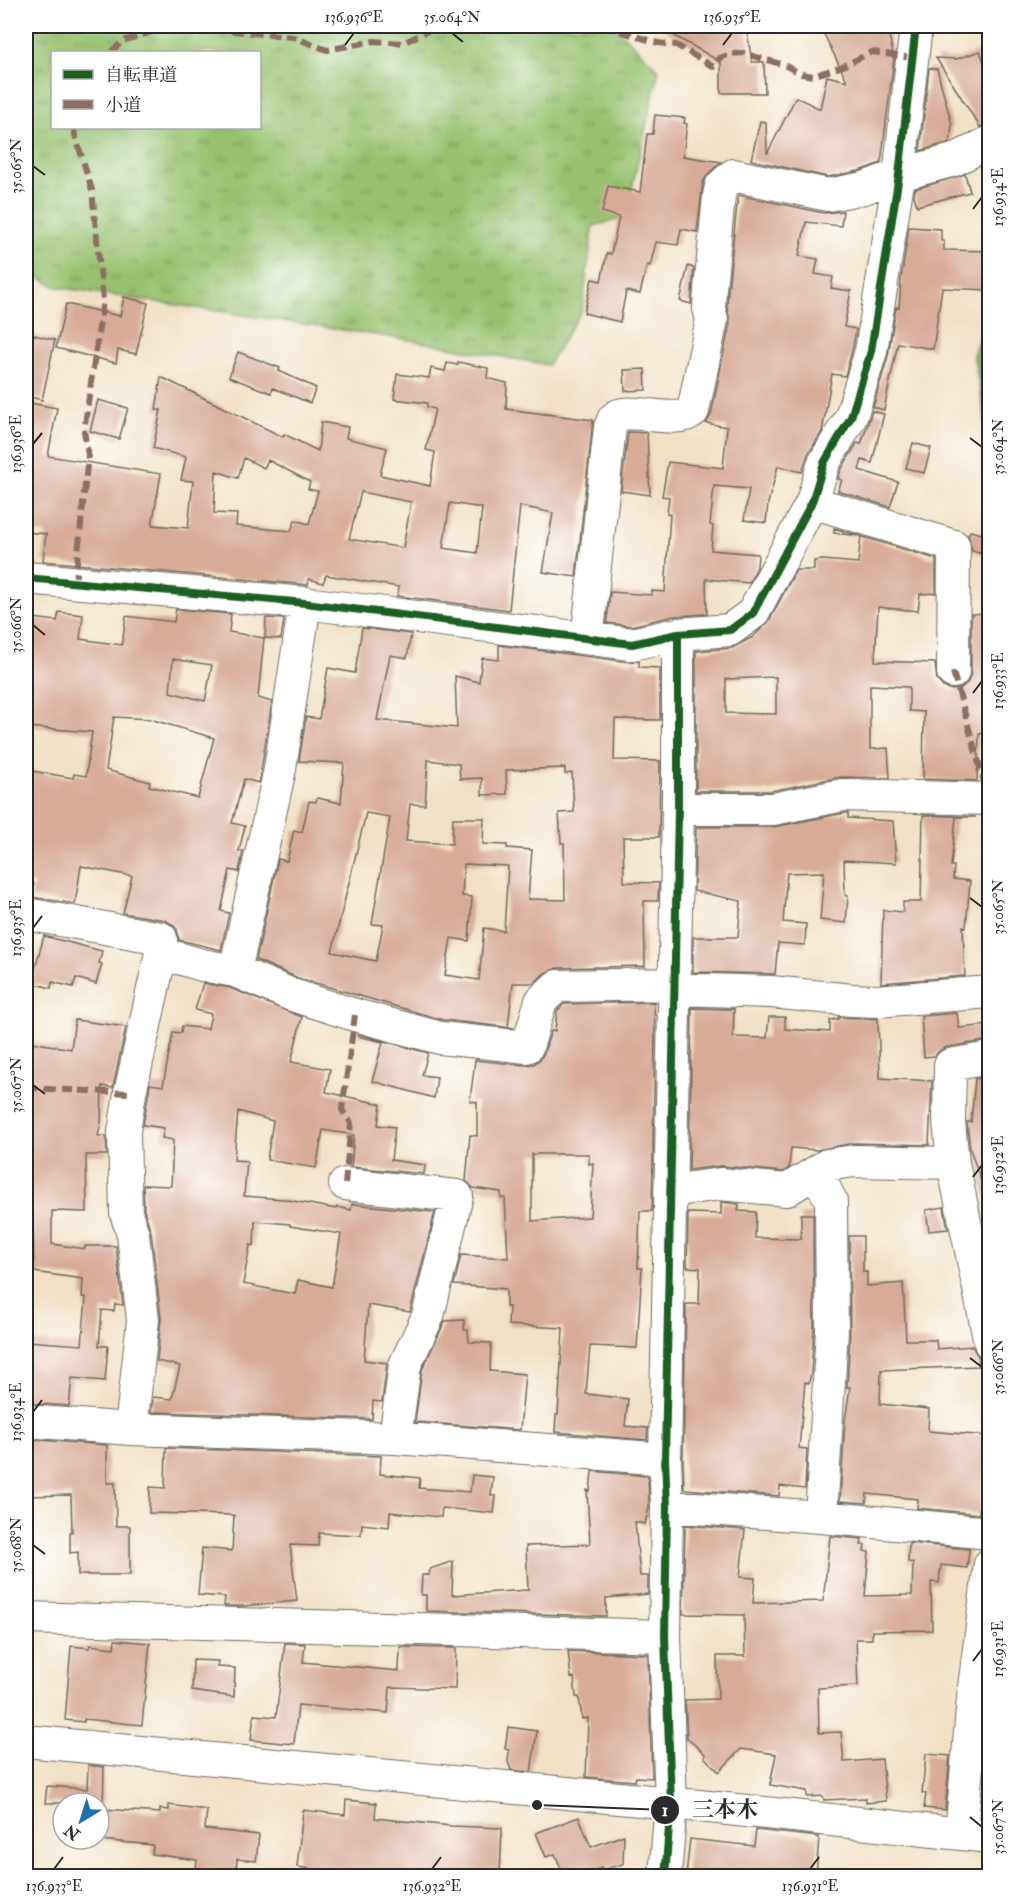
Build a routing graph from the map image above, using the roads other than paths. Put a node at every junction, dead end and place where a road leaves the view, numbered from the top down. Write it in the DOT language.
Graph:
graph roads {
  1 [pos="916,26"];
  2 [pos="990,142"];
  3 [pos="899,175"];
  4 [pos="812,502"];
  5 [pos="26,578"];
  6 [pos="305,603"];
  7 [pos="678,634"];
  8 [pos="589,638"];
  9 [pos="953,672"];
  10 [pos="990,800"];
  11 [pos="678,809"];
  12 [pos="26,914"];
  13 [pos="160,953"];
  14 [pos="235,971"];
  15 [pos="674,986"];
  16 [pos="990,992"];
  17 [pos="990,1058"];
  18 [pos="953,1163"];
  19 [pos="817,1173"];
  20 [pos="345,1184"];
  21 [pos="671,1191"];
  22 [pos="980,1247"];
  23 [pos="990,1343"];
  24 [pos="26,1421"];
  25 [pos="131,1429"];
  26 [pos="395,1438"];
  27 [pos="664,1459"];
  28 [pos="667,1506"];
  29 [pos="821,1517"];
  30 [pos="990,1533"];
  31 [pos="990,1564"];
  32 [pos="26,1618"];
  33 [pos="665,1636"];
  34 [pos="982,1688"];
  35 [pos="26,1741"];
  36 [pos="671,1803"];
  37 [pos="975,1836"];
  38 [pos="665,1876"];
  1 -- 3 [label="street"];
  2 -- 3 [label="street"];
  3 -- 4 [label="street"];
  3 -- 8 [label="street"];
  4 -- 7 [label="street"];
  4 -- 9 [label="street"];
  5 -- 6 [label="street"];
  6 -- 8 [label="street"];
  6 -- 14 [label="street"];
  7 -- 8 [label="street"];
  7 -- 11 [label="street"];
  10 -- 11 [label="street"];
  11 -- 15 [label="street"];
  12 -- 13 [label="street"];
  13 -- 14 [label="street"];
  13 -- 25 [label="street"];
  14 -- 15 [label="street"];
  15 -- 16 [label="street"];
  15 -- 21 [label="street"];
  17 -- 18 [label="street"];
  18 -- 19 [label="street"];
  18 -- 22 [label="street"];
  19 -- 21 [label="street"];
  19 -- 29 [label="street"];
  20 -- 26 [label="street"];
  21 -- 27 [label="street"];
  22 -- 23 [label="street"];
  24 -- 25 [label="street"];
  25 -- 26 [label="street"];
  26 -- 27 [label="street"];
  27 -- 28 [label="street"];
  28 -- 29 [label="street"];
  28 -- 33 [label="street"];
  29 -- 30 [label="street"];
  31 -- 34 [label="street"];
  32 -- 33 [label="street"];
  33 -- 36 [label="street"];
  34 -- 37 [label="street"];
  35 -- 36 [label="street"];
  36 -- 37 [label="street"];
  36 -- 38 [label="street"];
}
